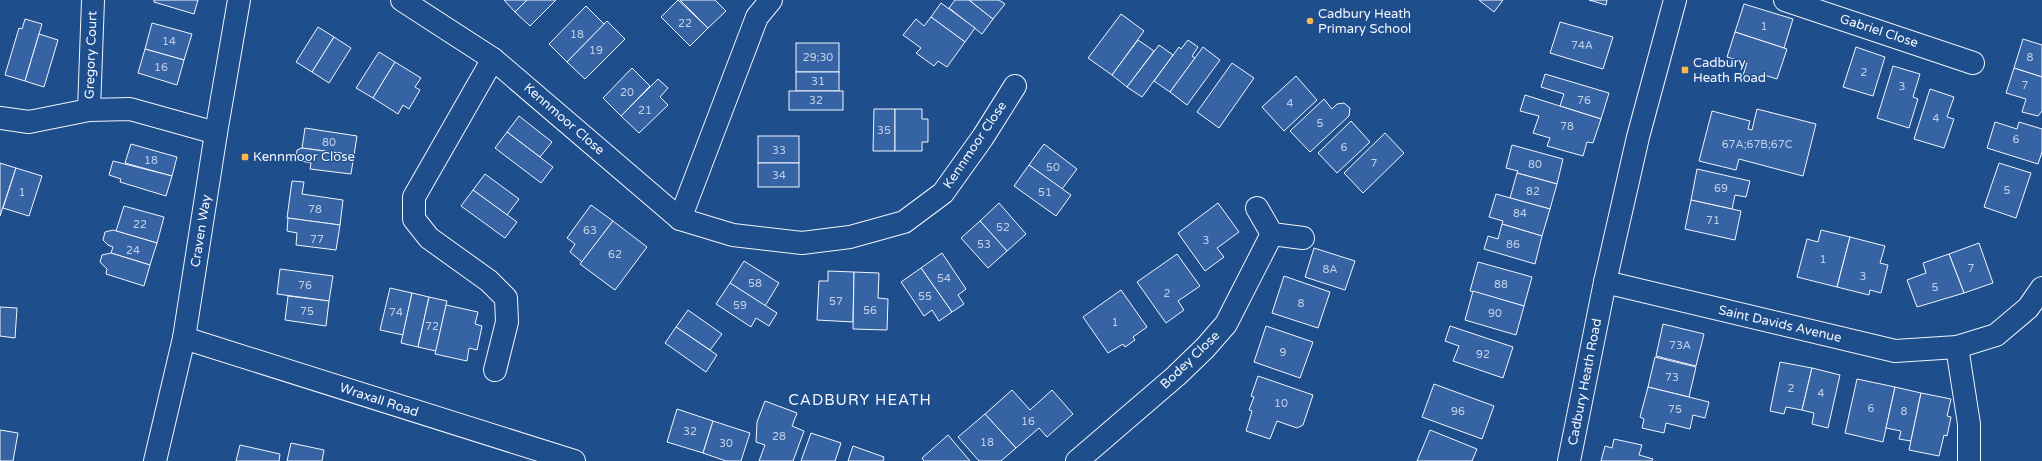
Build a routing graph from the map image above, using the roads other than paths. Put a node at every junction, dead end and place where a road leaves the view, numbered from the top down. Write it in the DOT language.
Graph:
graph roads {
  1 [pos="93,0"];
  2 [pos="239,0"];
  3 [pos="402,0"];
  4 [pos="771,0"];
  5 [pos="1675,0"];
  6 [pos="1785,0"];
  7 [pos="494,59"];
  8 [pos="1974,62"];
  9 [pos="1015,86"];
  10 [pos="89,110"];
  11 [pos="0,118"];
  12 [pos="216,133"];
  13 [pos="1257,208"];
  14 [pos="680,219"];
  15 [pos="1272,234"];
  16 [pos="1303,238"];
  17 [pos="1605,282"];
  18 [pos="2042,288"];
  19 [pos="184,338"];
  20 [pos="1957,347"];
  21 [pos="495,370"];
  22 [pos="155,461"];
  23 [pos="574,461"];
  24 [pos="1077,461"];
  25 [pos="1569,461"];
  26 [pos="1969,461"];
  1 -- 10 [label="street, Gregory Court"];
  2 -- 12 [label="street, Craven Way"];
  3 -- 7 [label="street, Kennmoor Close"];
  4 -- 14 [label="street"];
  5 -- 17 [label="street, Cadbury Heath Road"];
  6 -- 8 [label="street, Gabriel Close"];
  7 -- 14 [label="street, Kennmoor Close"];
  7 -- 21 [label="street"];
  9 -- 14 [label="street, Kennmoor Close"];
  10 -- 11 [label="street, Gregory Court"];
  10 -- 12 [label="street, Gregory Court"];
  12 -- 19 [label="street, Craven Way"];
  13 -- 15 [label="street"];
  15 -- 16 [label="street"];
  15 -- 24 [label="street, Bodey Close"];
  17 -- 20 [label="street, Saint Davids Avenue"];
  17 -- 25 [label="street, Cadbury Heath Road"];
  18 -- 20 [label="street, Saint Davids Avenue"];
  19 -- 22 [label="street, Craven Way"];
  19 -- 23 [label="street, Wraxall Road"];
  20 -- 26 [label="street"];
}
